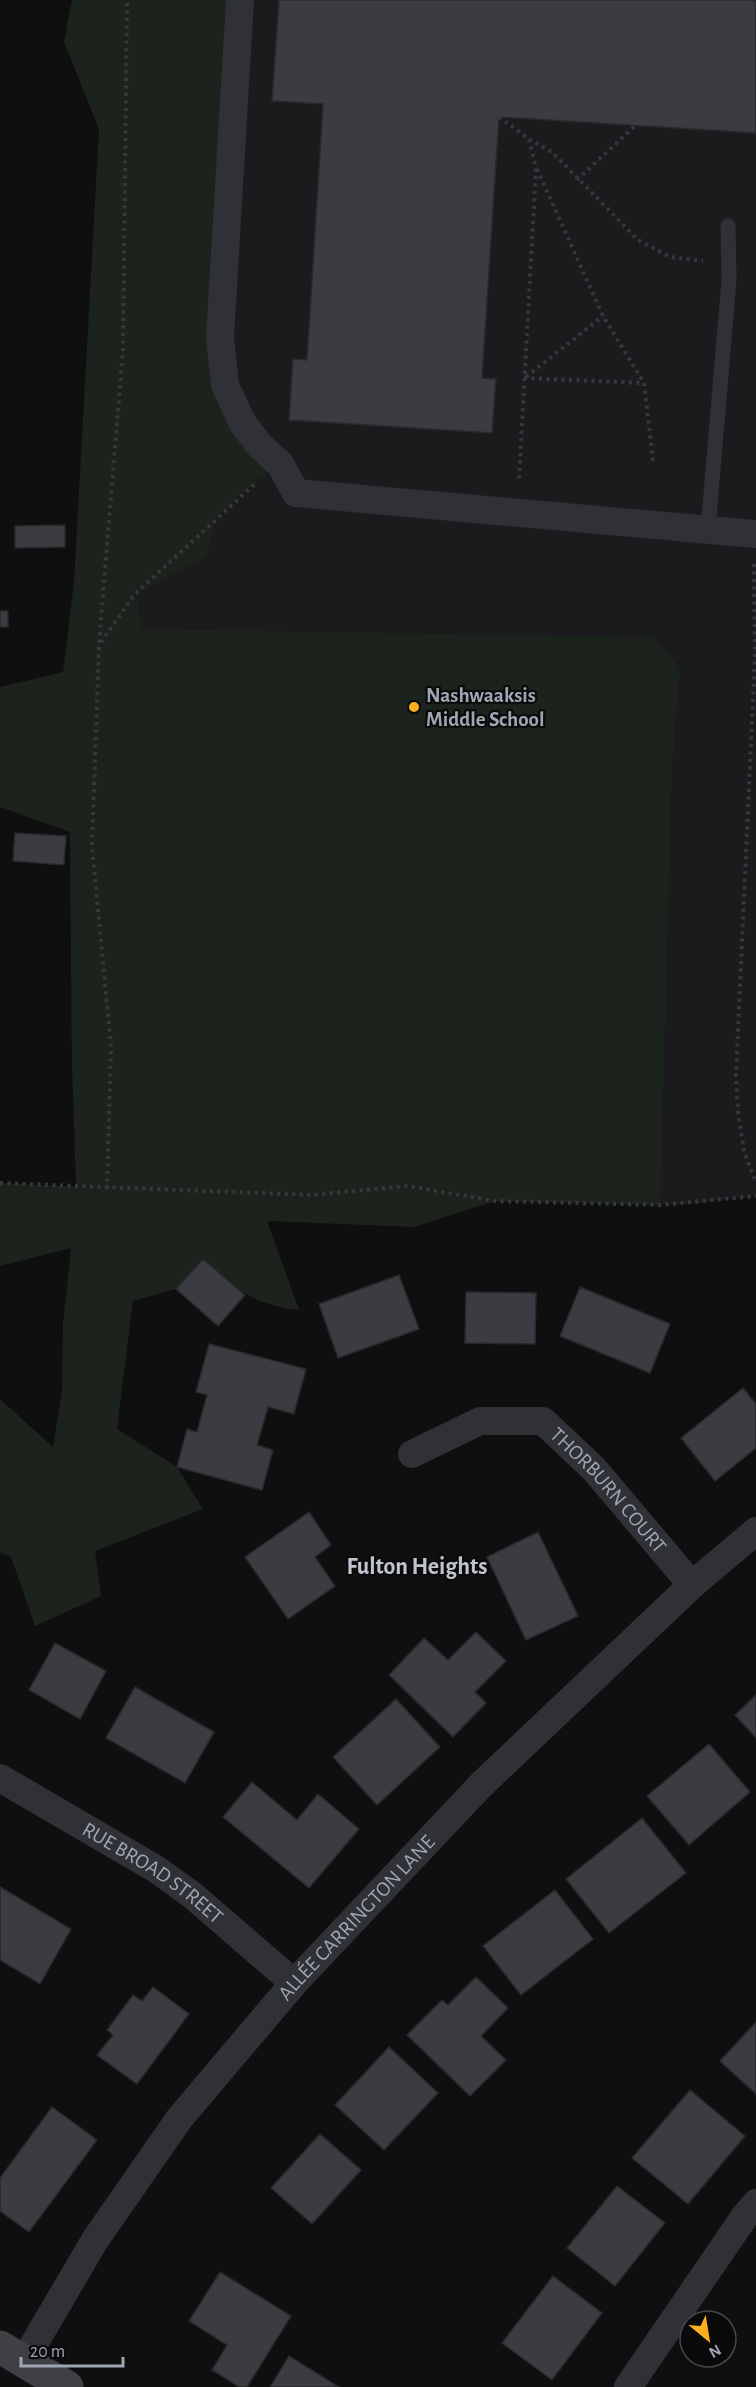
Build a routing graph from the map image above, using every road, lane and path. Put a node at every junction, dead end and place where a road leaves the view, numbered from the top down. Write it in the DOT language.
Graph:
graph roads {
  1 [pos="128,0"];
  2 [pos="240,0"];
  3 [pos="499,117"];
  4 [pos="636,125"];
  5 [pos="530,139"];
  6 [pos="536,168"];
  7 [pos="578,180"];
  8 [pos="728,226"];
  9 [pos="693,261"];
  10 [pos="603,316"];
  11 [pos="524,378"];
  12 [pos="644,383"];
  13 [pos="653,461"];
  14 [pos="280,464"];
  15 [pos="519,484"];
  16 [pos="708,529"];
  17 [pos="755,546"];
  18 [pos="99,644"];
  19 [pos="0,1183"];
  20 [pos="756,1183"];
  21 [pos="107,1189"];
  22 [pos="756,1196"];
  23 [pos="412,1454"];
  24 [pos="756,1532"];
  25 [pos="692,1585"];
  26 [pos="0,1778"];
  27 [pos="294,1983"];
  28 [pos="756,2203"];
  29 [pos="12,2354"];
  30 [pos="67,2387"];
  31 [pos="628,2387"];
  1 -- 18 [label="path"];
  2 -- 14 [label="street"];
  3 -- 5 [label="path"];
  4 -- 7 [label="path"];
  5 -- 6 [label="path"];
  5 -- 7 [label="path"];
  6 -- 10 [label="path"];
  6 -- 11 [label="path"];
  7 -- 9 [label="path"];
  8 -- 16 [label="lane"];
  10 -- 11 [label="path"];
  10 -- 12 [label="path"];
  11 -- 12 [label="path"];
  11 -- 15 [label="path"];
  12 -- 13 [label="path"];
  14 -- 16 [label="street"];
  14 -- 18 [label="path"];
  16 -- 17 [label="street"];
  17 -- 20 [label="path"];
  18 -- 21 [label="path"];
  19 -- 21 [label="path"];
  21 -- 22 [label="path"];
  23 -- 25 [label="street, THORBURN COURT"];
  24 -- 25 [label="street, ALLÉE CARRINGTON LANE"];
  25 -- 27 [label="street, ALLÉE CARRINGTON LANE"];
  26 -- 27 [label="street, RUE BROAD STREET"];
  27 -- 29 [label="street, ALLÉE CARRINGTON LANE"];
  28 -- 31 [label="street"];
  29 -- 30 [label="street"];
}
